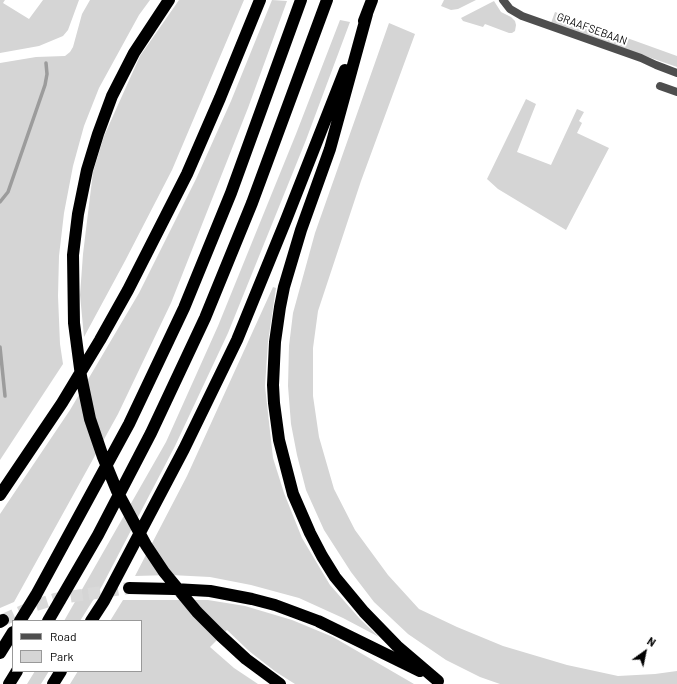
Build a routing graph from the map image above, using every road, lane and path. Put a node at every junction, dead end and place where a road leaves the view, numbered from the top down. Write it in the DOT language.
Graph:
graph roads {
  1 [pos="169,0"];
  2 [pos="260,0"];
  3 [pos="301,0"];
  4 [pos="328,0"];
  5 [pos="372,0"];
  6 [pos="503,0"];
  7 [pos="367,14"];
  8 [pos="677,73"];
  9 [pos="660,86"];
  10 [pos="677,92"];
  11 [pos="0,495"];
  12 [pos="129,588"];
  13 [pos="51,616"];
  14 [pos="21,620"];
  15 [pos="92,620"];
  16 [pos="12,634"];
  17 [pos="0,653"];
  18 [pos="16,672"];
  19 [pos="60,672"];
  20 [pos="442,682"];
  21 [pos="9,684"];
  22 [pos="53,684"];
  23 [pos="280,684"];
  1 -- 23 [label="highway"];
  2 -- 11 [label="highway"];
  3 -- 14 [label="highway"];
  4 -- 13 [label="highway"];
  5 -- 7 [label="highway"];
  6 -- 8 [label="street, GRAAFSEBAAN"];
  7 -- 15 [label="highway"];
  7 -- 20 [label="highway"];
  9 -- 10 [label="street"];
  12 -- 20 [label="highway"];
  16 -- 17 [label="highway"];
  18 -- 21 [label="highway"];
  19 -- 22 [label="highway"];
}
